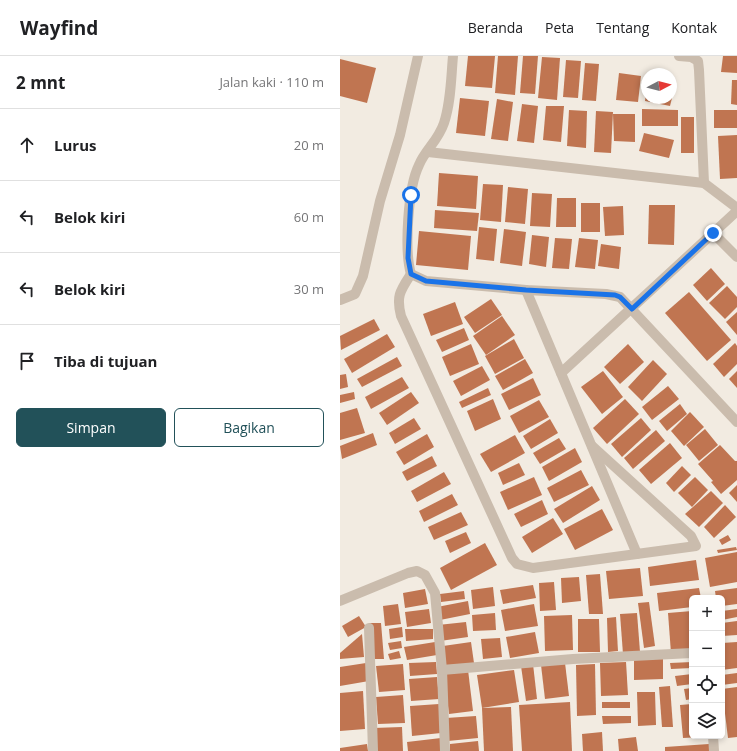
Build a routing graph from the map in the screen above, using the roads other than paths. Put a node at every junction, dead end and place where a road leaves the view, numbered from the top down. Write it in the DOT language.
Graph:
graph roads {
  1 [pos="418,56"];
  2 [pos="453,56"];
  3 [pos="679,56"];
  4 [pos="428,152"];
  5 [pos="704,183"];
  6 [pos="737,210"];
  7 [pos="713,233"];
  8 [pos="737,258"];
  9 [pos="411,274"];
  10 [pos="526,290"];
  11 [pos="340,300"];
  12 [pos="632,309"];
  13 [pos="561,372"];
  14 [pos="737,422"];
  15 [pos="592,446"];
  16 [pos="638,554"];
  17 [pos="340,602"];
  18 [pos="369,628"];
  19 [pos="689,653"];
  20 [pos="442,670"];
  21 [pos="713,739"];
  22 [pos="373,751"];
  23 [pos="445,751"];
  24 [pos="714,751"];
  1 -- 11 [label="street"];
  2 -- 4 [label="street"];
  3 -- 5 [label="street"];
  4 -- 5 [label="street"];
  4 -- 9 [label="street"];
  5 -- 6 [label="street"];
  6 -- 7 [label="street"];
  7 -- 8 [label="street"];
  7 -- 12 [label="street"];
  9 -- 10 [label="street"];
  9 -- 16 [label="street"];
  10 -- 12 [label="street"];
  10 -- 13 [label="street"];
  12 -- 13 [label="street"];
  12 -- 14 [label="street"];
  13 -- 15 [label="street"];
  15 -- 16 [label="street"];
  15 -- 16 [label="street"];
  17 -- 20 [label="street"];
  18 -- 22 [label="street"];
  19 -- 20 [label="street"];
  20 -- 23 [label="street"];
  21 -- 24 [label="street"];
}
